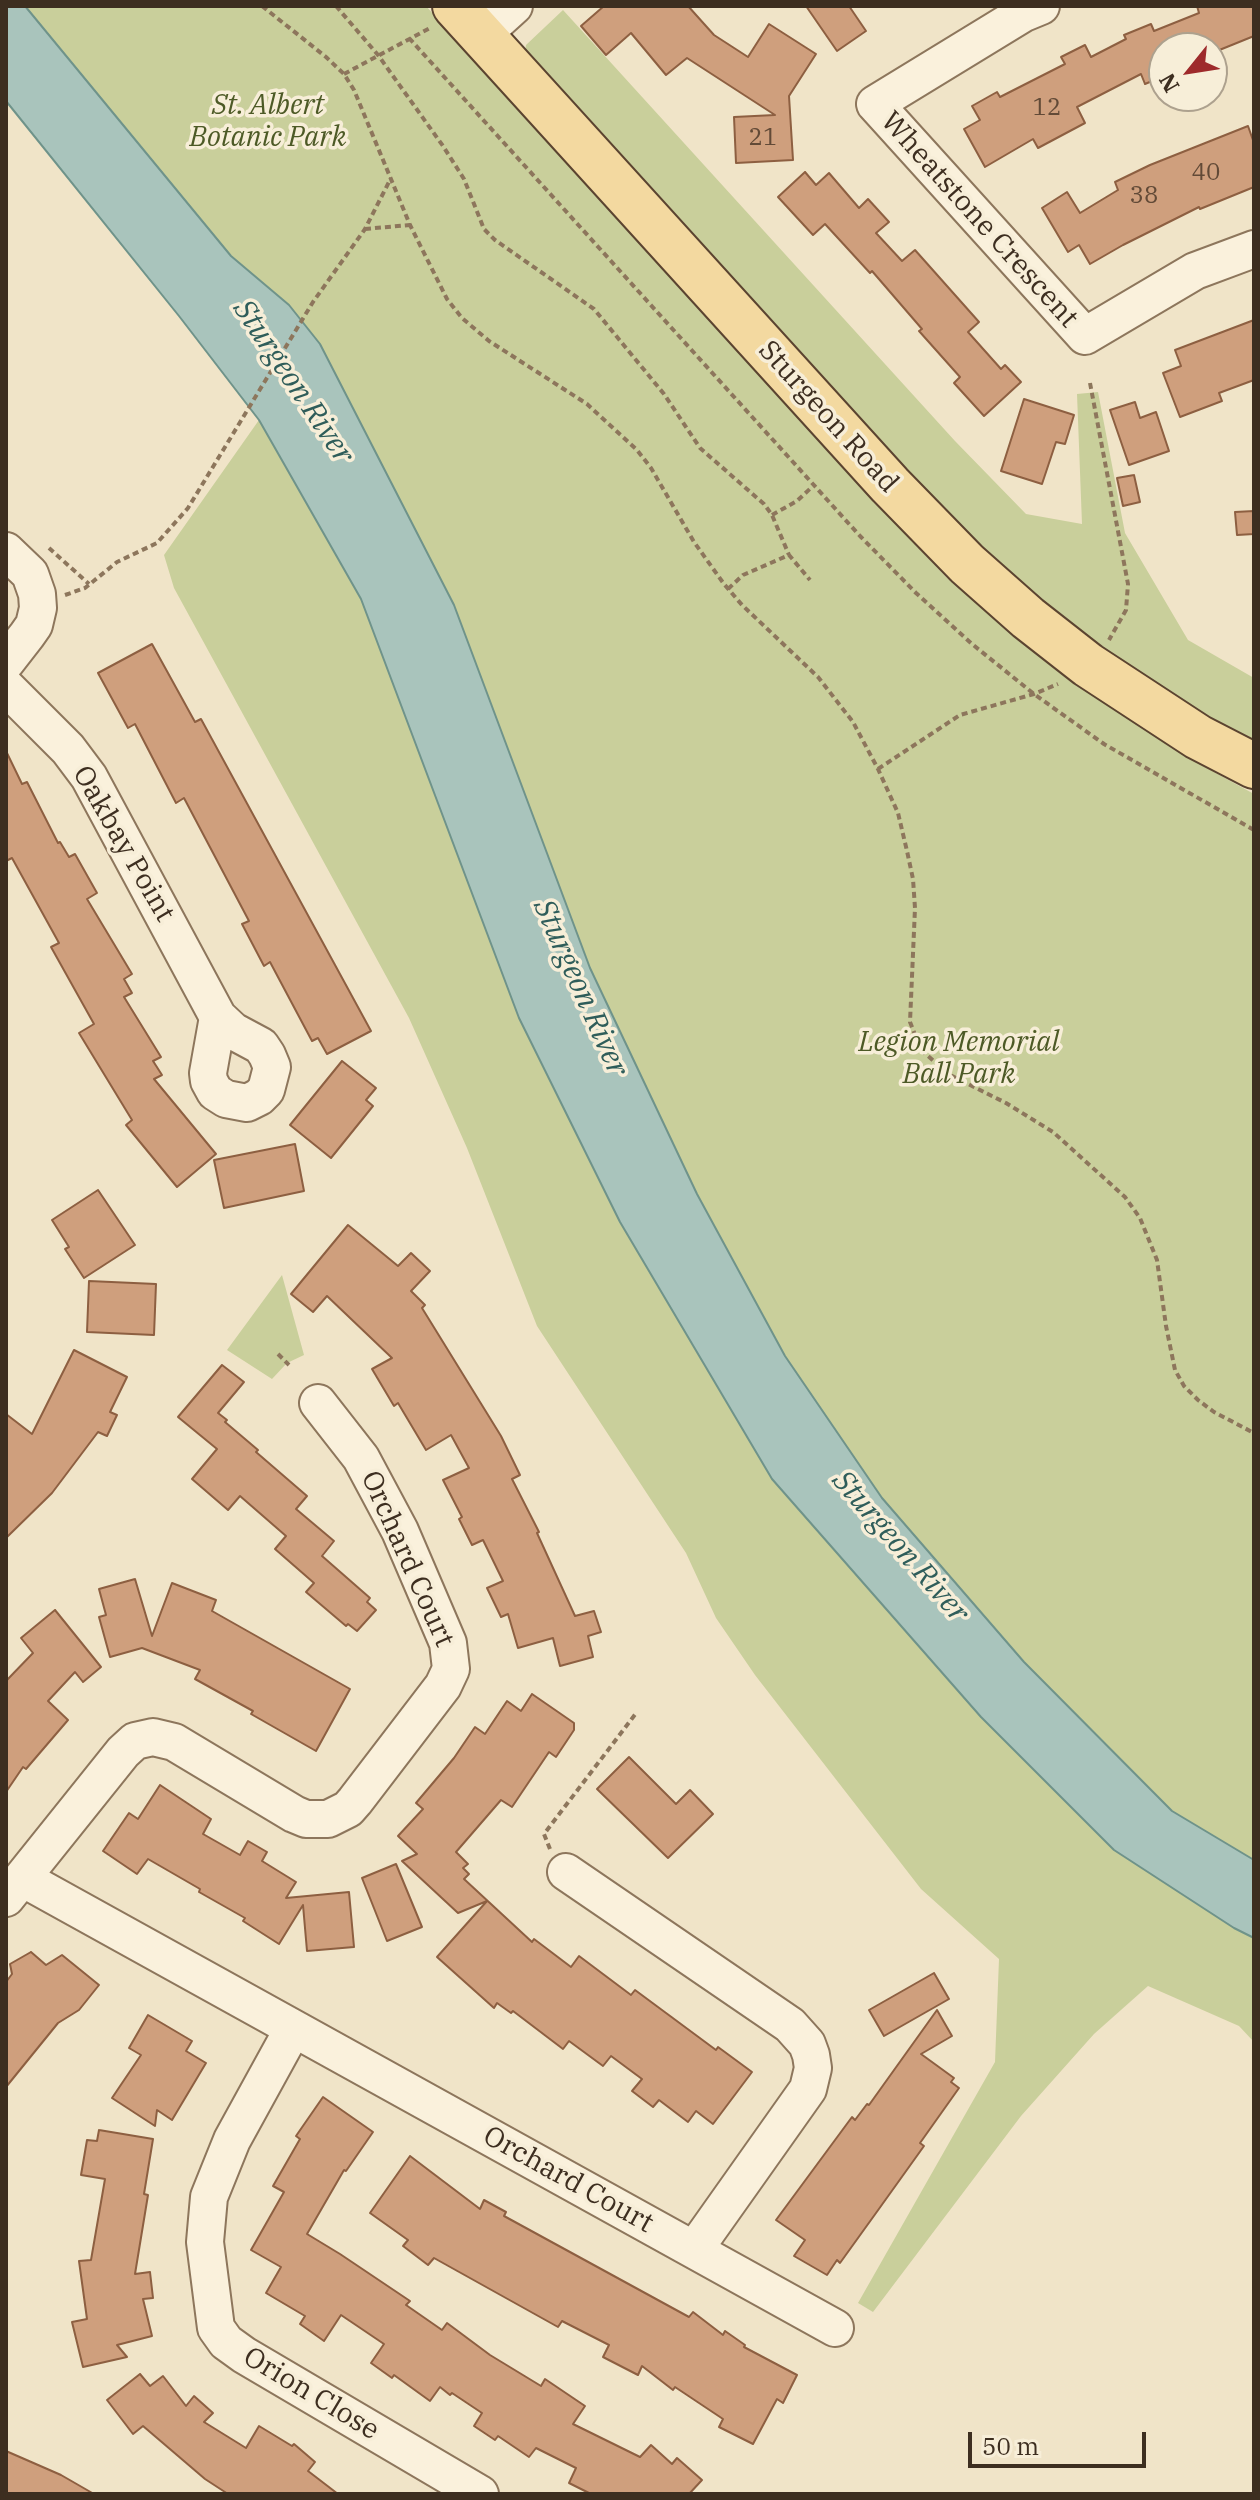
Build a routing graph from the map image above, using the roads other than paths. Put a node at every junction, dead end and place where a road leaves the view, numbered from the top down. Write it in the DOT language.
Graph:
graph roads {
  1 [pos="514,6"];
  2 [pos="1041,6"];
  3 [pos="458,22"];
  4 [pos="1254,249"];
  5 [pos="6,551"];
  6 [pos="6,662"];
  7 [pos="6,687"];
  8 [pos="1254,766"];
  9 [pos="218,1017"];
  10 [pos="318,1403"];
  11 [pos="566,1872"];
  12 [pos="14,1888"];
  13 [pos="293,2029"];
  14 [pos="694,2250"];
  15 [pos="835,2328"];
  16 [pos="480,2494"];
  1 -- 3 [label="street"];
  2 -- 4 [label="street, Wheatstone Crescent"];
  3 -- 8 [label="main road, Sturgeon Road"];
  5 -- 6 [label="street"];
  7 -- 9 [label="street, Oakbay Point"];
  10 -- 12 [label="street, Orchard Court"];
  11 -- 14 [label="street"];
  12 -- 13 [label="street, Orchard Court"];
  13 -- 14 [label="street, Orchard Court"];
  13 -- 16 [label="street, Orion Close"];
  14 -- 15 [label="street, Orchard Court"];
}
